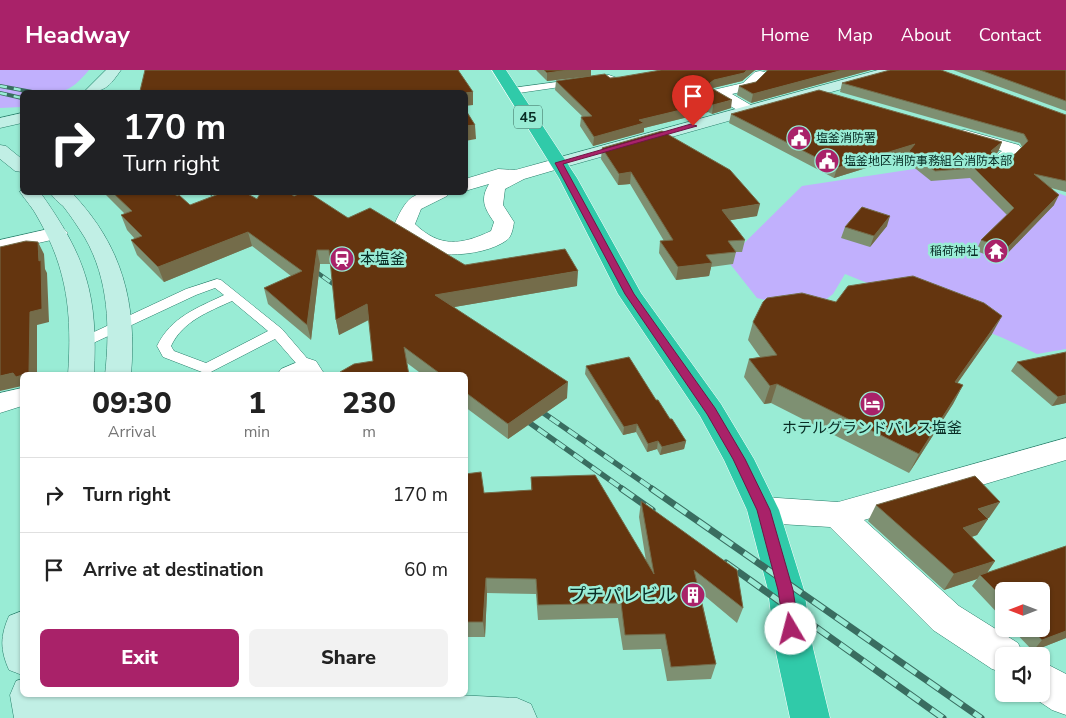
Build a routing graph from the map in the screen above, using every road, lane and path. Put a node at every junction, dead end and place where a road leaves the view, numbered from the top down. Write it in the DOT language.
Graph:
graph roads {
  1 [pos="114,70"];
  2 [pos="499,70"];
  3 [pos="894,70"];
  4 [pos="623,72"];
  5 [pos="760,75"];
  6 [pos="609,77"];
  7 [pos="636,79"];
  8 [pos="93,90"];
  9 [pos="512,91"];
  10 [pos="818,92"];
  11 [pos="841,99"];
  12 [pos="750,111"];
  13 [pos="20,118"];
  14 [pos="0,123"];
  15 [pos="953,132"];
  16 [pos="0,150"];
  17 [pos="998,162"];
  18 [pos="559,163"];
  19 [pos="20,166"];
  20 [pos="517,175"];
  21 [pos="468,184"];
  22 [pos="32,195"];
  23 [pos="62,195"];
  24 [pos="434,195"];
  25 [pos="57,233"];
  26 [pos="0,246"];
  27 [pos="233,296"];
  28 [pos="122,324"];
  29 [pos="277,332"];
  30 [pos="84,342"];
  31 [pos="81,372"];
  32 [pos="118,372"];
  33 [pos="203,372"];
  34 [pos="303,372"];
  35 [pos="20,398"];
  36 [pos="0,403"];
  37 [pos="1066,449"];
  38 [pos="763,510"];
  39 [pos="838,515"];
  40 [pos="995,650"];
  41 [pos="1050,686"];
  42 [pos="1066,696"];
  43 [pos="30,697"];
  44 [pos="43,697"];
  45 [pos="287,701"];
  46 [pos="350,714"];
  47 [pos="34,718"];
  48 [pos="47,718"];
  49 [pos="517,718"];
  50 [pos="810,718"];
  1 -- 8 [label="street"];
  2 -- 9 [label="highway, 45"];
  3 -- 10 [label="street"];
  4 -- 6 [label="lane"];
  5 -- 12 [label="street"];
  6 -- 7 [label="lane"];
  6 -- 9 [label="lane"];
  9 -- 18 [label="highway, 45"];
  10 -- 11 [label="street"];
  10 -- 12 [label="street"];
  12 -- 18 [label="street"];
  13 -- 14 [label="street"];
  15 -- 17 [label="street"];
  16 -- 19 [label="street"];
  18 -- 20 [label="street"];
  18 -- 38 [label="highway, 45"];
  20 -- 21 [label="street"];
  20 -- 24 [label="street"];
  22 -- 25 [label="street"];
  23 -- 28 [label="street"];
  25 -- 26 [label="street"];
  25 -- 30 [label="street"];
  27 -- 28 [label="lane"];
  27 -- 29 [label="lane"];
  27 -- 33 [label="lane"];
  28 -- 30 [label="lane"];
  28 -- 32 [label="street"];
  29 -- 33 [label="lane"];
  29 -- 34 [label="lane"];
  30 -- 31 [label="street"];
  35 -- 36 [label="street"];
  37 -- 39 [label="street"];
  38 -- 39 [label="street"];
  38 -- 50 [label="highway, 45"];
  39 -- 40 [label="street"];
  41 -- 42 [label="street"];
  43 -- 47 [label="street"];
  44 -- 47 [label="street"];
  45 -- 46 [label="street"];
  45 -- 48 [label="street"];
  46 -- 49 [label="street"];
}
